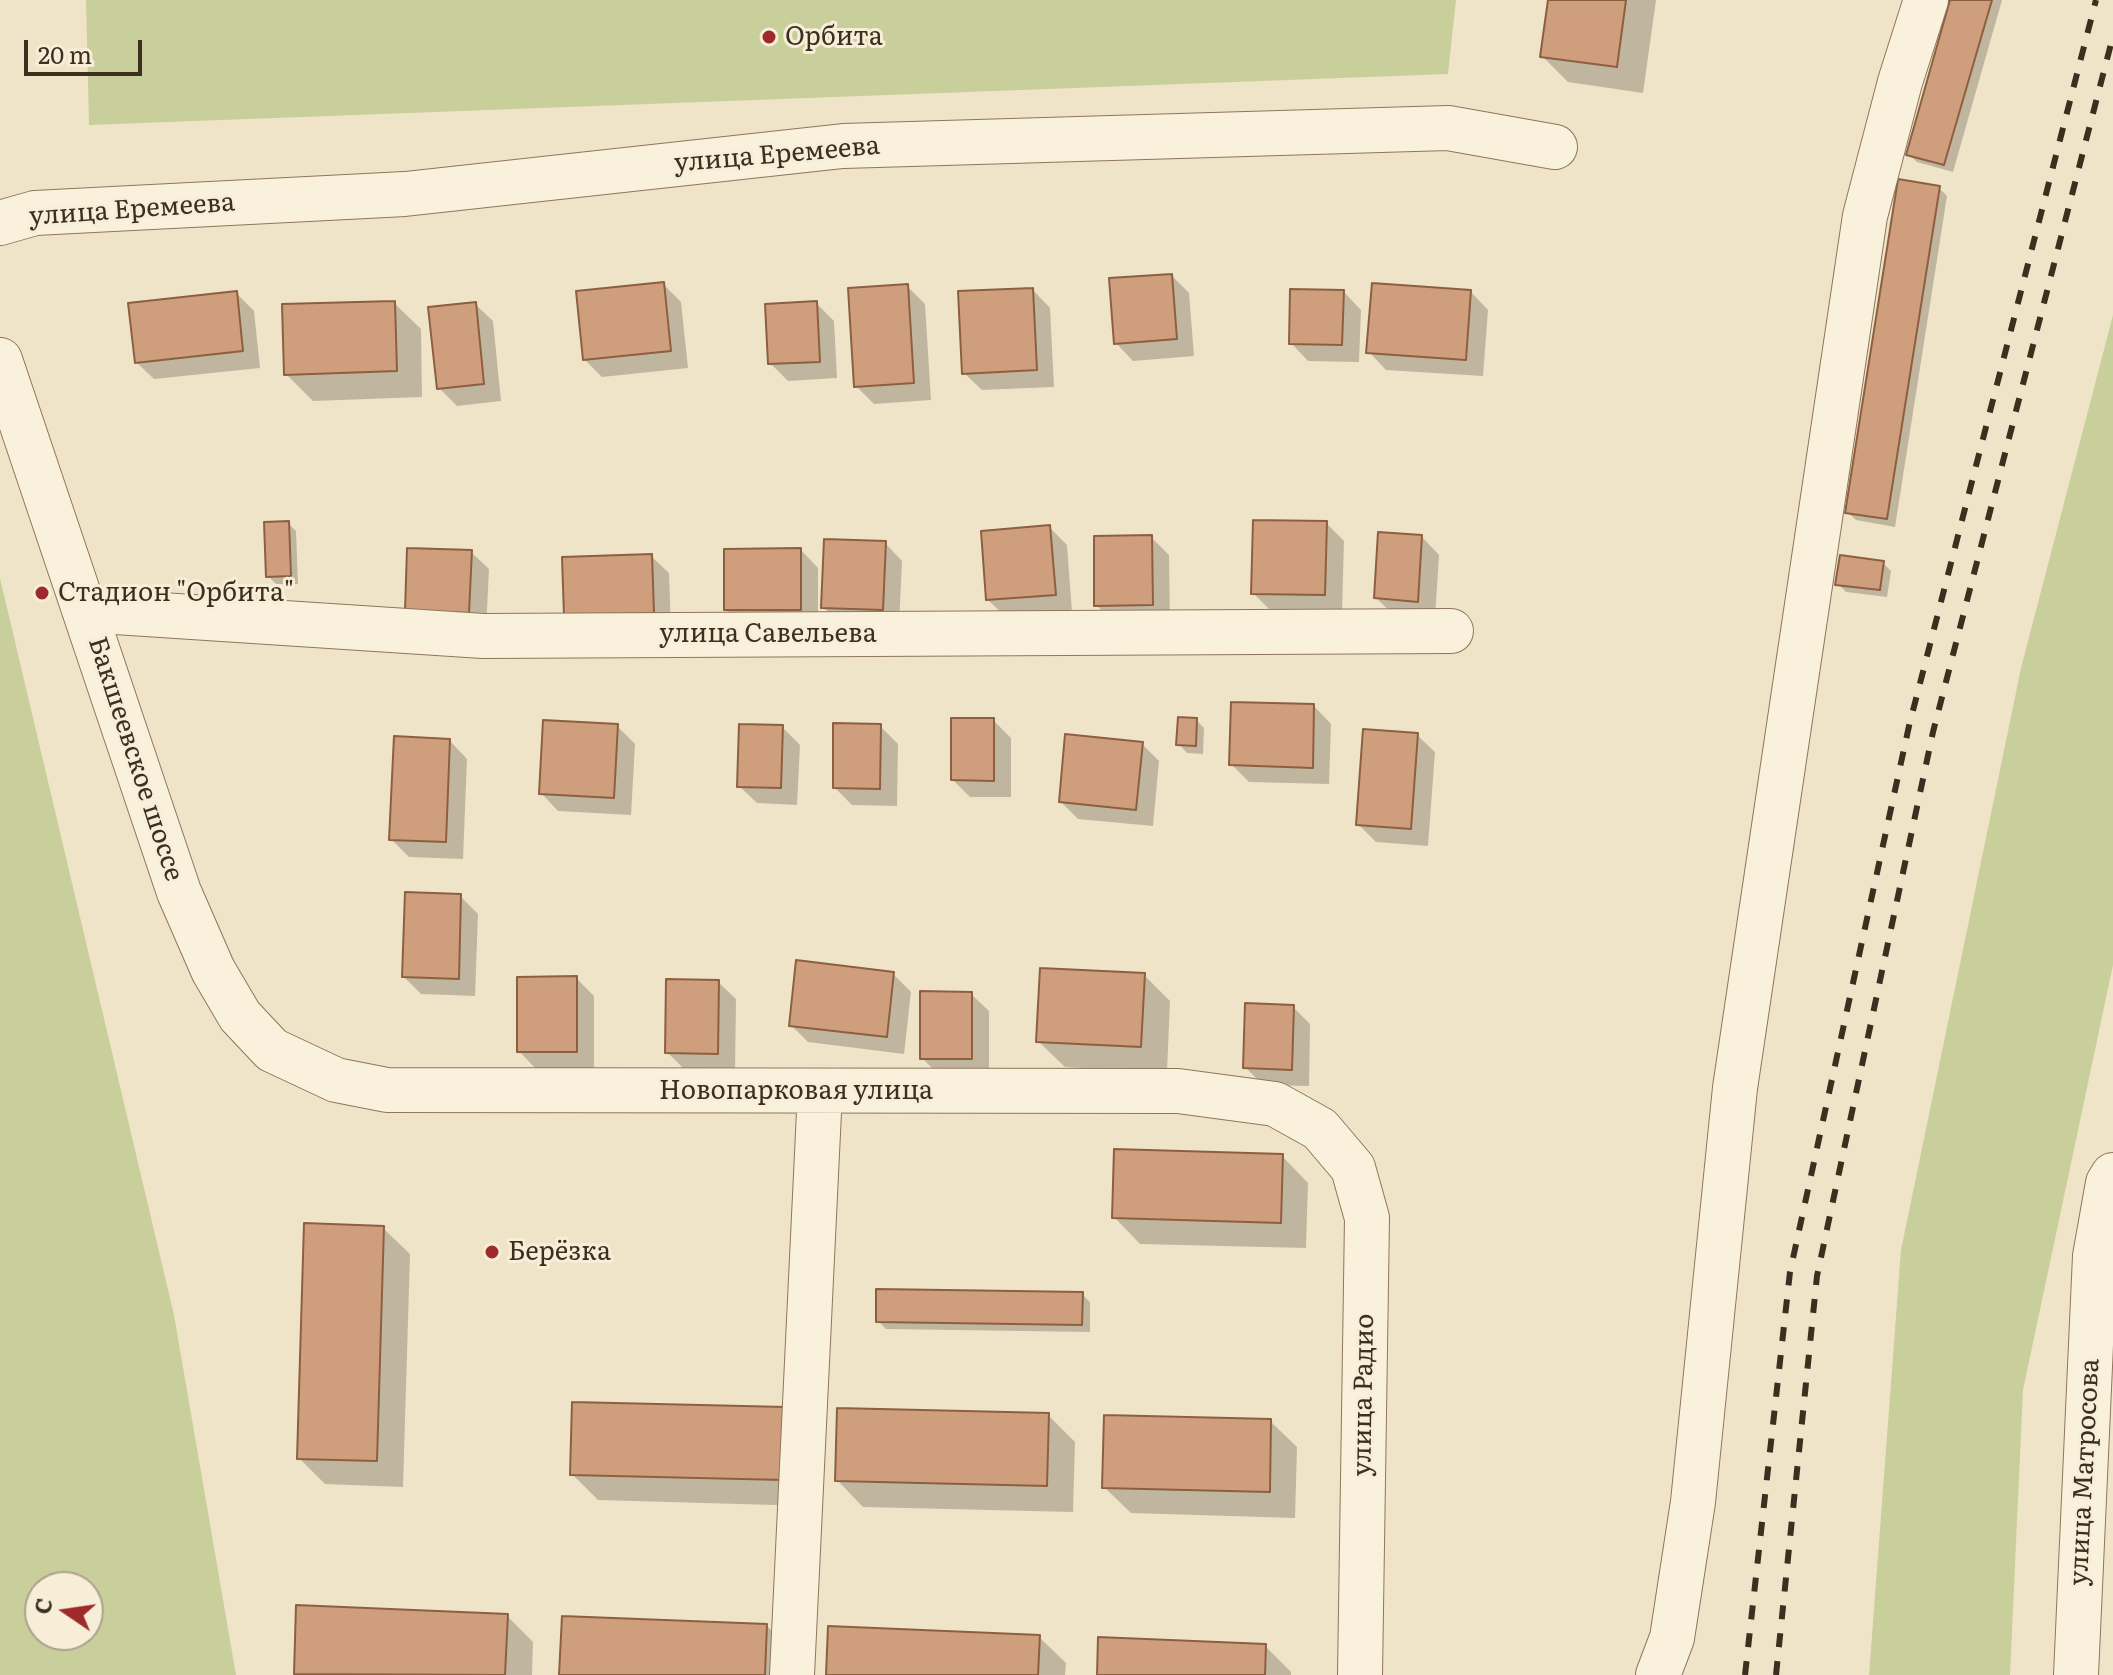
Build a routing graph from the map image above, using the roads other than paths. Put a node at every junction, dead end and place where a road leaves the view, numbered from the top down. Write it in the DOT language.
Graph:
graph roads {
  1 [pos="1926,0"];
  2 [pos="1555,147"];
  3 [pos="0,223"];
  4 [pos="0,360"];
  5 [pos="85,610"];
  6 [pos="1451,631"];
  7 [pos="272,1050"];
  8 [pos="820,1091"];
  9 [pos="1320,1129"];
  10 [pos="2113,1175"];
  11 [pos="792,1675"];
  12 [pos="1360,1675"];
  13 [pos="1658,1675"];
  14 [pos="2076,1675"];
  1 -- 13 [label="street"];
  2 -- 3 [label="street, улица Еремеева"];
  4 -- 5 [label="street, Бакшеевское шоссе"];
  5 -- 6 [label="street, улица Савельева"];
  5 -- 7 [label="street, Бакшеевское шоссе"];
  7 -- 8 [label="street, Новопарковая улица"];
  8 -- 9 [label="street, Новопарковая улица"];
  8 -- 11 [label="street"];
  9 -- 12 [label="street, улица Радио"];
  10 -- 14 [label="street, улица Матросова"];
}
